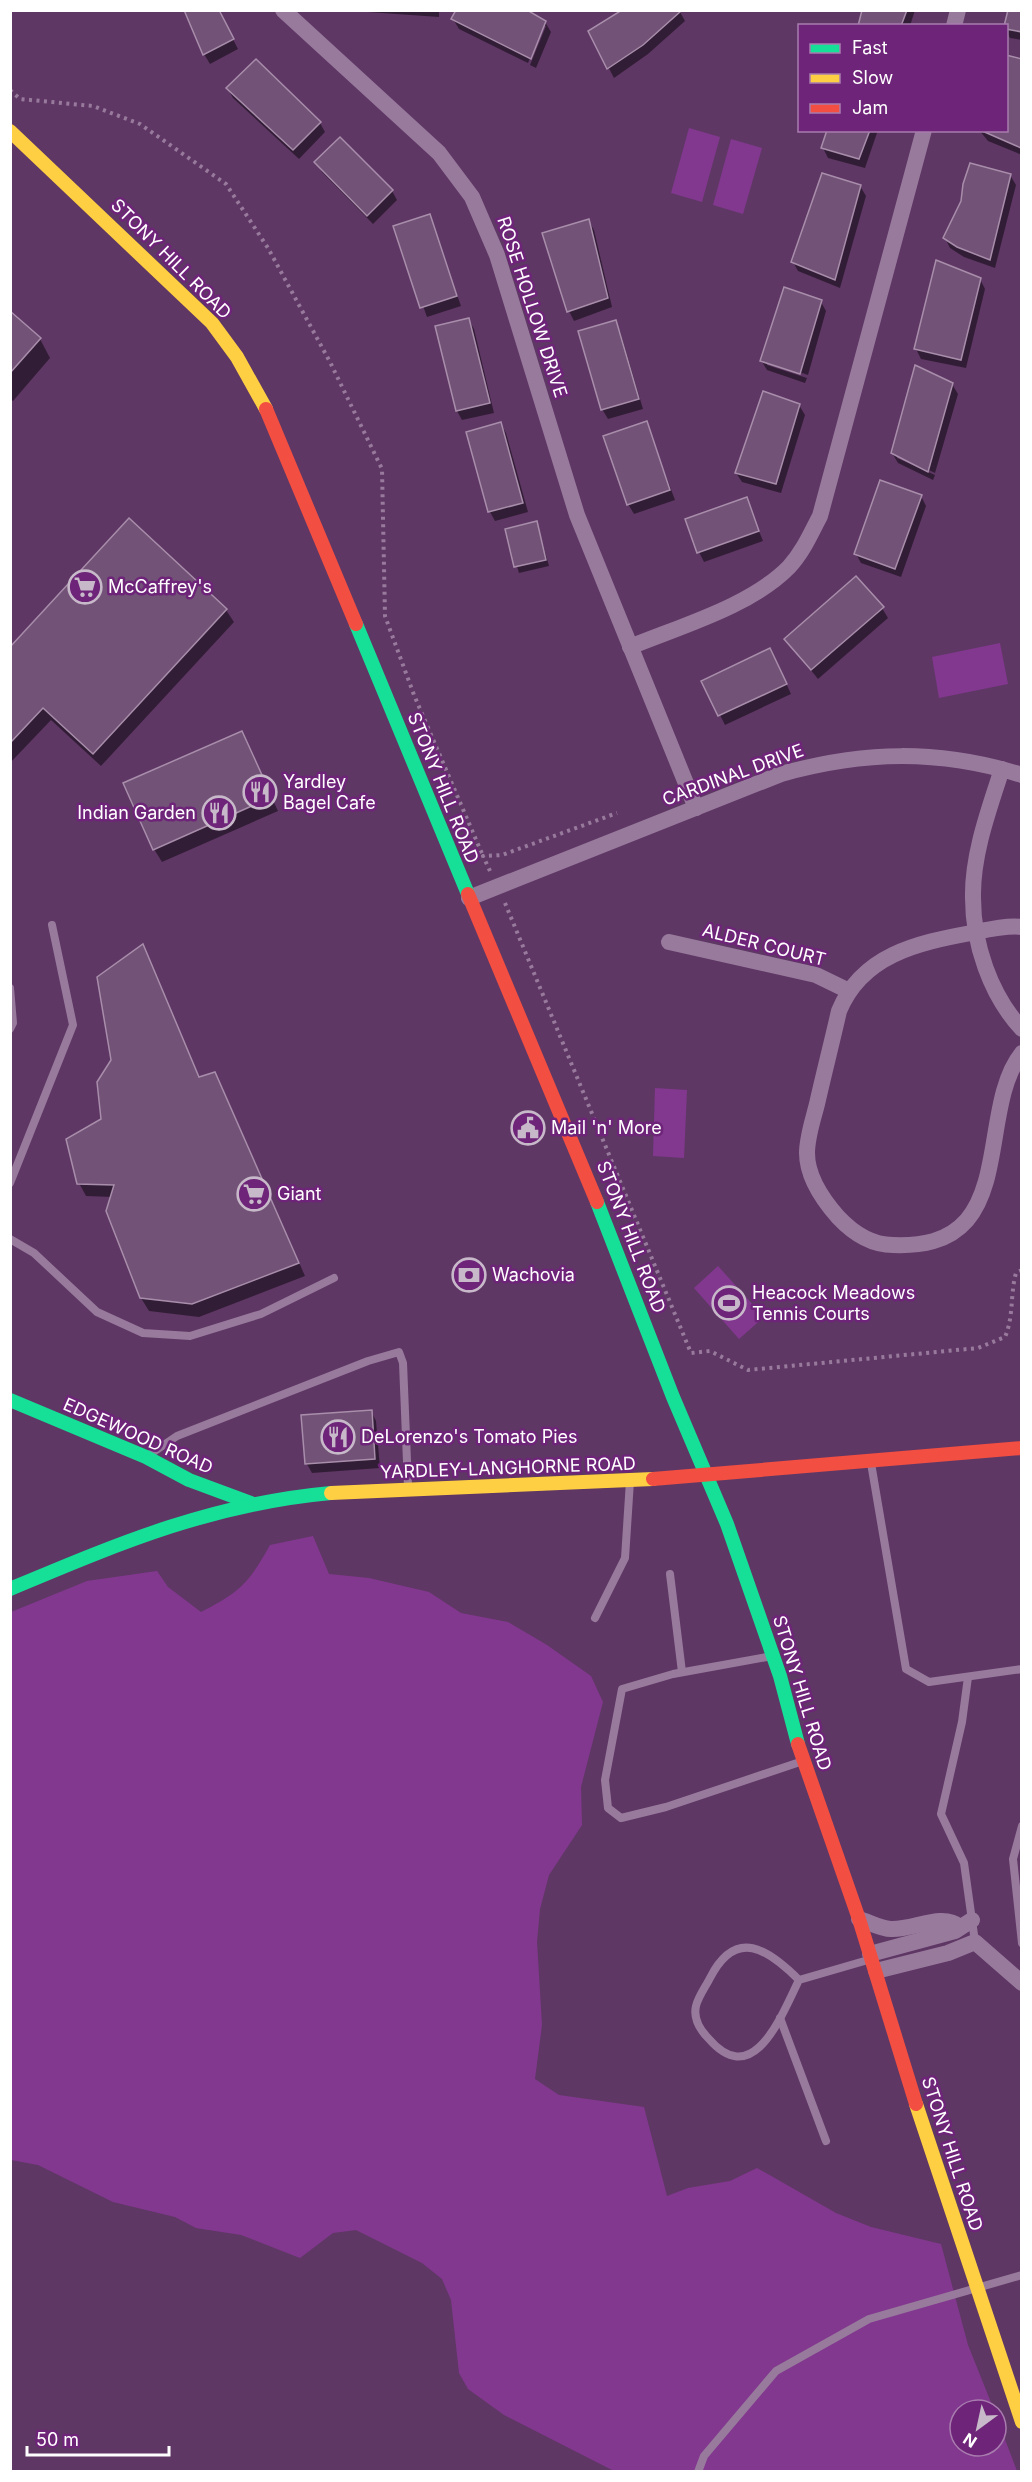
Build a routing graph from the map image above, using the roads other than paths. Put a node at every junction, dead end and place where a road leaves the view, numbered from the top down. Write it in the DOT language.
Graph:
graph roads {
  1 [pos="283,10"];
  2 [pos="10,131"];
  3 [pos="923,132"];
  4 [pos="630,647"];
  5 [pos="1002,769"];
  6 [pos="1022,775"];
  7 [pos="696,808"];
  8 [pos="469,898"];
  9 [pos="52,925"];
  10 [pos="1022,927"];
  11 [pos="977,932"];
  12 [pos="669,942"];
  13 [pos="10,988"];
  14 [pos="849,991"];
  15 [pos="10,1029"];
  16 [pos="1022,1029"];
  17 [pos="1022,1053"];
  18 [pos="10,1183"];
  19 [pos="10,1239"];
  20 [pos="334,1278"];
  21 [pos="10,1400"];
  22 [pos="1022,1448"];
  23 [pos="146,1457"];
  24 [pos="871,1462"];
  25 [pos="707,1475"];
  26 [pos="630,1481"];
  27 [pos="408,1490"];
  28 [pos="251,1503"];
  29 [pos="670,1574"];
  30 [pos="10,1588"];
  31 [pos="595,1618"];
  32 [pos="773,1656"];
  33 [pos="1022,1669"];
  34 [pos="682,1672"];
  35 [pos="968,1677"];
  36 [pos="803,1761"];
  37 [pos="1022,1826"];
  38 [pos="859,1919"];
  39 [pos="966,1924"];
  40 [pos="975,1942"];
  41 [pos="1022,1943"];
  42 [pos="872,1961"];
  43 [pos="799,1980"];
  44 [pos="1022,1983"];
  45 [pos="780,2018"];
  46 [pos="826,2141"];
  47 [pos="1022,2275"];
  48 [pos="977,2290"];
  49 [pos="1022,2422"];
  50 [pos="698,2472"];
  1 -- 4 [label="street, ROSE HOLLOW DRIVE"];
  2 -- 8 [label="street, STONY HILL ROAD"];
  3 -- 4 [label="street"];
  4 -- 7 [label="street, ROSE HOLLOW DRIVE"];
  5 -- 6 [label="street, CARDINAL DRIVE"];
  5 -- 7 [label="street, CARDINAL DRIVE"];
  5 -- 11 [label="street"];
  7 -- 8 [label="street, CARDINAL DRIVE"];
  8 -- 25 [label="street, STONY HILL ROAD"];
  9 -- 18 [label="lane"];
  10 -- 11 [label="street"];
  11 -- 14 [label="street"];
  11 -- 16 [label="street"];
  12 -- 14 [label="street, ALDER COURT"];
  13 -- 15 [label="lane"];
  14 -- 17 [label="street"];
  19 -- 20 [label="lane"];
  21 -- 23 [label="street, EDGEWOOD ROAD"];
  22 -- 24 [label="street, YARDLEY-LANGHORNE ROAD"];
  23 -- 27 [label="lane"];
  23 -- 28 [label="street, EDGEWOOD ROAD"];
  24 -- 25 [label="street, YARDLEY-LANGHORNE ROAD"];
  24 -- 35 [label="lane"];
  25 -- 26 [label="street, YARDLEY-LANGHORNE ROAD"];
  25 -- 32 [label="street, STONY HILL ROAD"];
  26 -- 27 [label="street, YARDLEY-LANGHORNE ROAD"];
  26 -- 31 [label="lane"];
  27 -- 28 [label="street, YARDLEY-LANGHORNE ROAD"];
  28 -- 30 [label="street, YARDLEY-LANGHORNE ROAD"];
  29 -- 34 [label="lane"];
  32 -- 34 [label="lane"];
  32 -- 36 [label="street, STONY HILL ROAD"];
  33 -- 35 [label="lane"];
  34 -- 36 [label="lane"];
  35 -- 39 [label="lane"];
  36 -- 38 [label="street, STONY HILL ROAD"];
  37 -- 41 [label="lane"];
  38 -- 39 [label="street"];
  38 -- 42 [label="street, STONY HILL ROAD"];
  39 -- 40 [label="lane"];
  39 -- 42 [label="street"];
  40 -- 42 [label="street"];
  40 -- 44 [label="street"];
  42 -- 43 [label="lane"];
  42 -- 48 [label="street, STONY HILL ROAD"];
  43 -- 45 [label="lane"];
  43 -- 45 [label="lane"];
  45 -- 46 [label="lane"];
  47 -- 48 [label="lane"];
  48 -- 49 [label="street, STONY HILL ROAD"];
  48 -- 50 [label="lane"];
}
